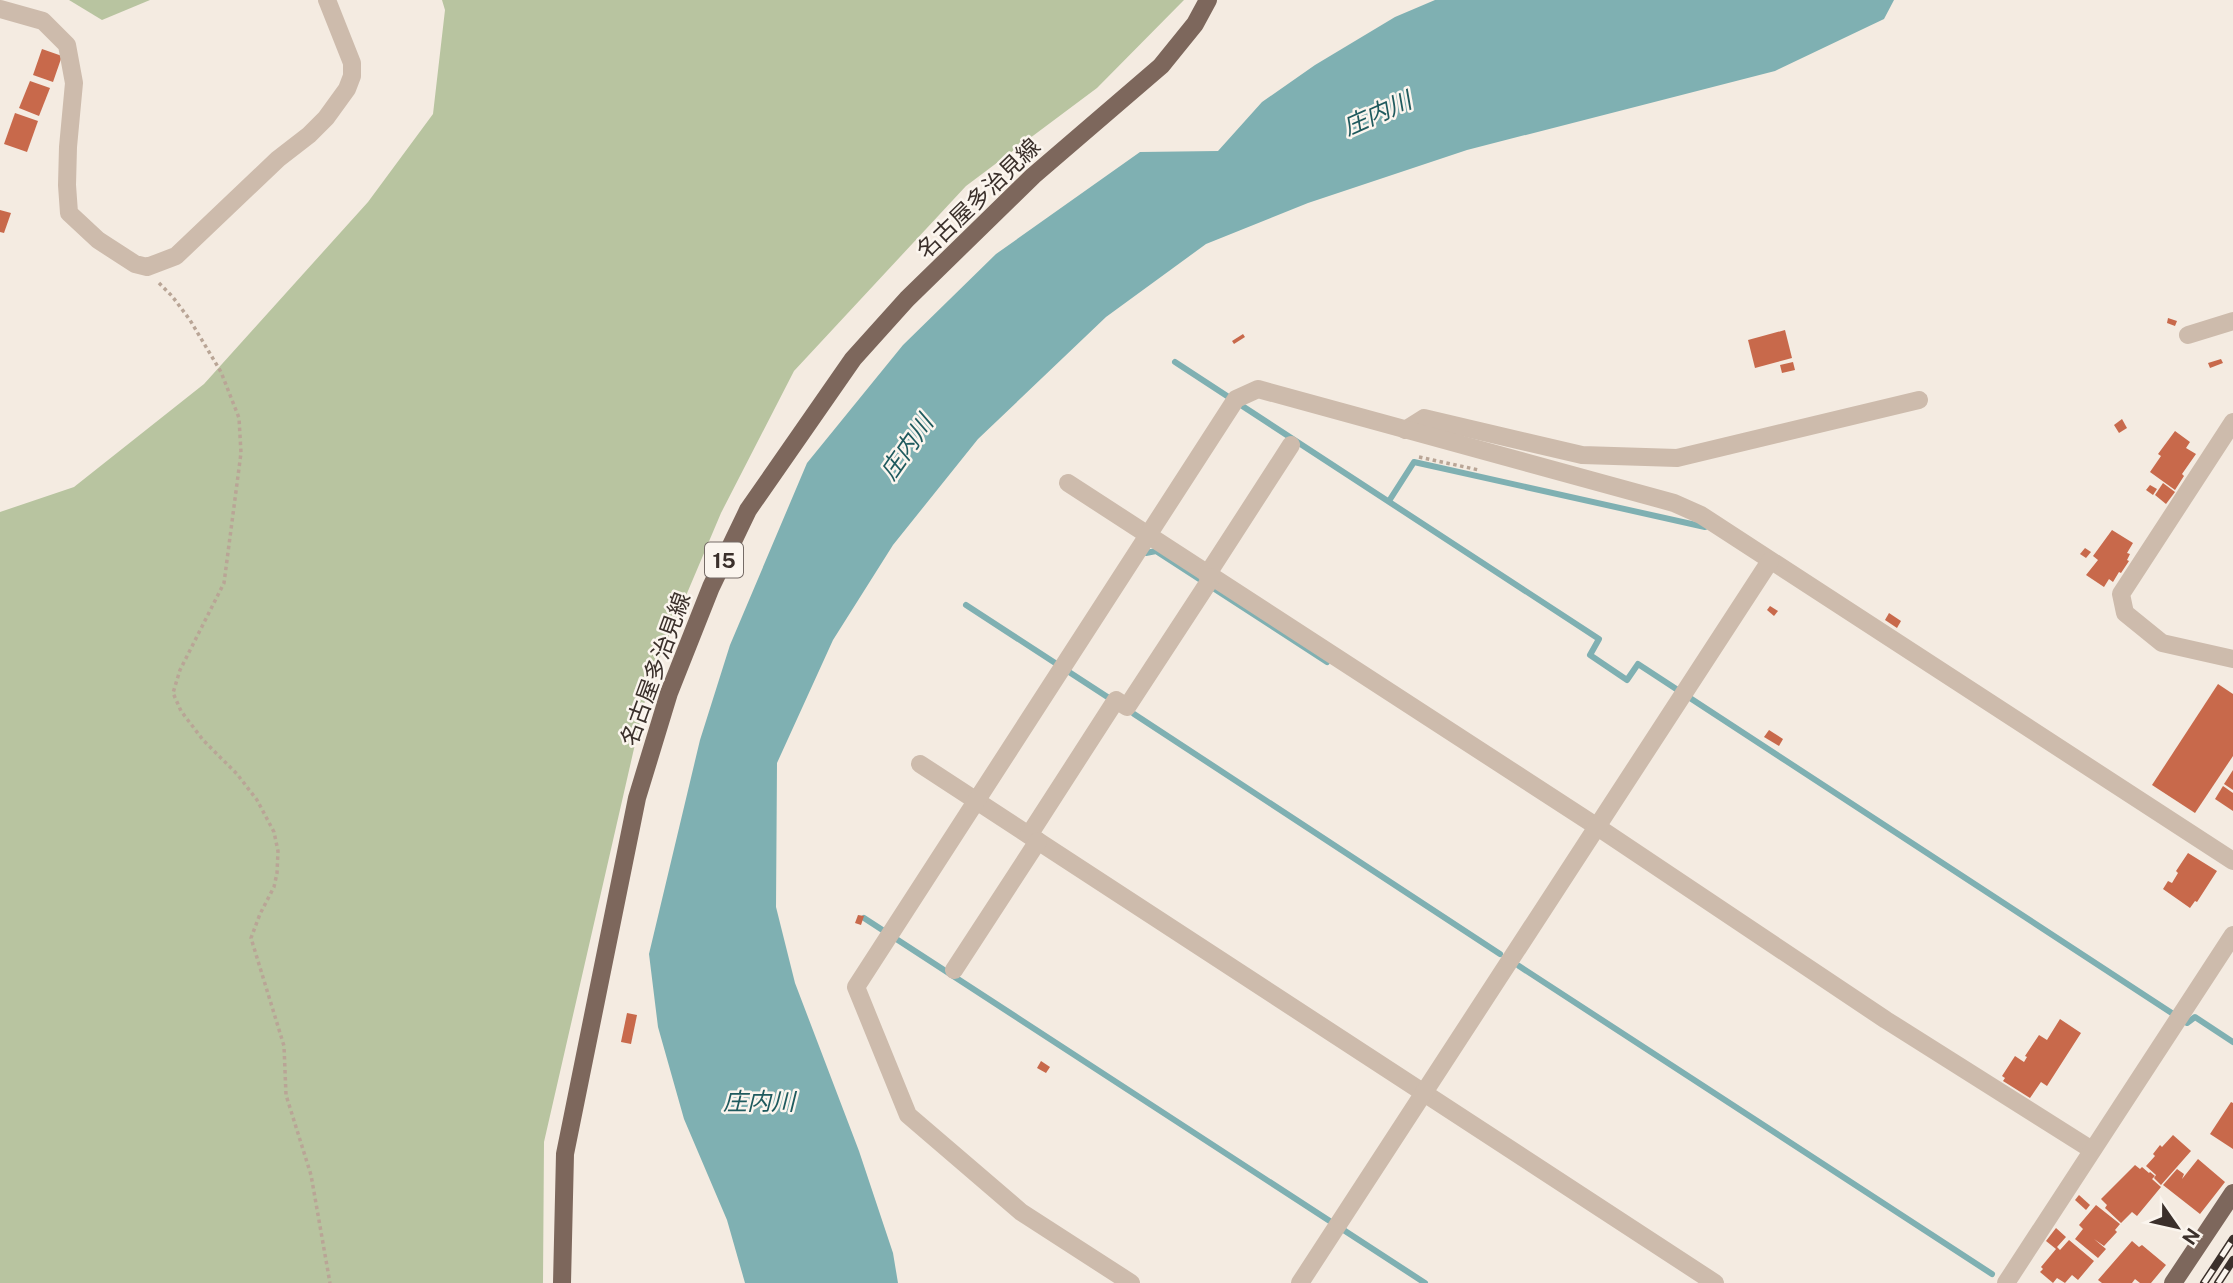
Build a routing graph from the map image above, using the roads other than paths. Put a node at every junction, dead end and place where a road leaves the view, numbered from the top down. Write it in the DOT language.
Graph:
graph roads {
  1 [pos="327,0"];
  2 [pos="1208,0"];
  3 [pos="0,9"];
  4 [pos="2233,321"];
  5 [pos="2188,335"];
  6 [pos="1919,400"];
  7 [pos="2233,422"];
  8 [pos="1405,430"];
  9 [pos="1292,445"];
  10 [pos="1068,482"];
  11 [pos="1148,536"];
  12 [pos="1770,561"];
  13 [pos="1209,576"];
  14 [pos="2233,659"];
  15 [pos="920,764"];
  16 [pos="976,801"];
  17 [pos="1596,825"];
  18 [pos="1034,838"];
  19 [pos="2233,861"];
  20 [pos="2233,935"];
  21 [pos="954,970"];
  22 [pos="1424,1093"];
  23 [pos="2092,1150"];
  24 [pos="2233,1193"];
  25 [pos="562,1283"];
  26 [pos="1131,1283"];
  27 [pos="1300,1283"];
  28 [pos="1715,1283"];
  29 [pos="2006,1283"];
  30 [pos="2173,1283"];
  1 -- 3 [label="street"];
  2 -- 25 [label="main road, 名古屋多治見線 / 15"];
  4 -- 5 [label="street"];
  6 -- 8 [label="street"];
  7 -- 14 [label="street"];
  8 -- 11 [label="street"];
  8 -- 12 [label="street"];
  9 -- 13 [label="street"];
  10 -- 11 [label="street"];
  11 -- 13 [label="street"];
  11 -- 16 [label="street"];
  12 -- 17 [label="street"];
  12 -- 19 [label="street"];
  13 -- 17 [label="street"];
  13 -- 18 [label="street"];
  15 -- 16 [label="street"];
  16 -- 18 [label="street"];
  16 -- 26 [label="street"];
  17 -- 22 [label="street"];
  17 -- 23 [label="street"];
  18 -- 21 [label="street"];
  18 -- 22 [label="street"];
  20 -- 23 [label="street"];
  22 -- 27 [label="street"];
  22 -- 28 [label="street"];
  23 -- 29 [label="street"];
  24 -- 30 [label="main road"];
}
